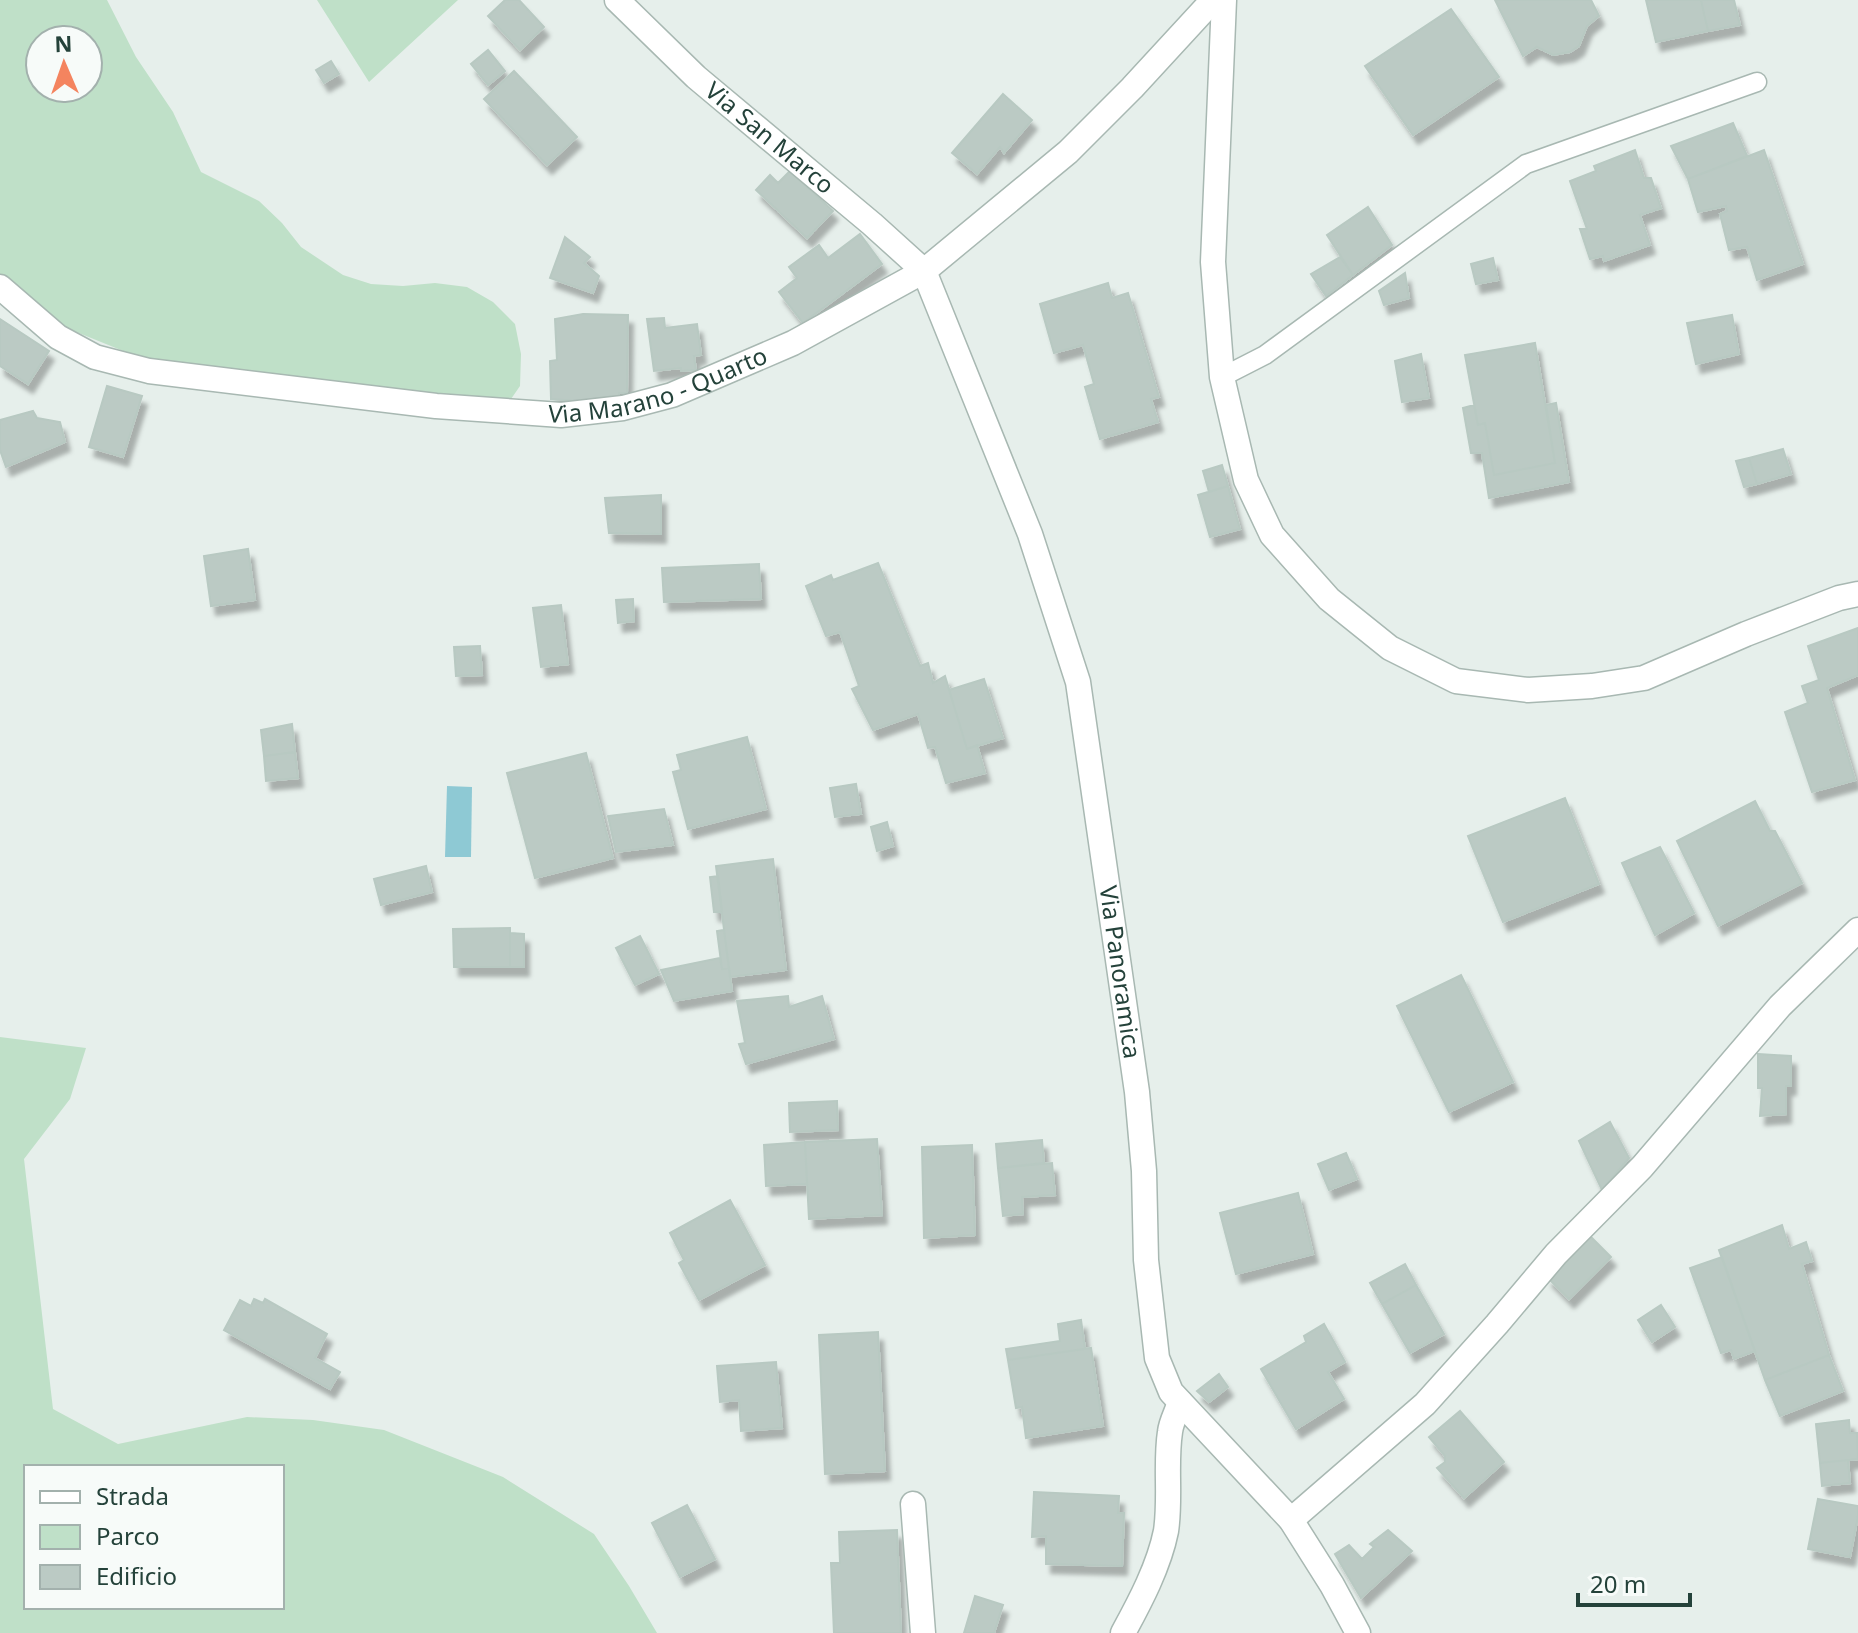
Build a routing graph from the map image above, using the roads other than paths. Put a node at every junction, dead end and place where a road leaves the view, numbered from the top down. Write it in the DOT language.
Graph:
graph roads {
  1 [pos="617,0"];
  2 [pos="1213,0"];
  3 [pos="1224,0"];
  4 [pos="1757,82"];
  5 [pos="924,271"];
  6 [pos="0,287"];
  7 [pos="1222,377"];
  8 [pos="1858,594"];
  9 [pos="1858,930"];
  10 [pos="1180,1402"];
  11 [pos="913,1504"];
  12 [pos="1291,1520"];
  13 [pos="923,1633"];
  14 [pos="1123,1633"];
  15 [pos="1358,1633"];
  1 -- 5 [label="street, Via San Marco"];
  2 -- 5 [label="street, Via Marano - Quarto"];
  3 -- 7 [label="street"];
  4 -- 7 [label="lane"];
  5 -- 6 [label="street, Via Marano - Quarto"];
  5 -- 10 [label="street, Via Panoramica"];
  7 -- 8 [label="street"];
  9 -- 12 [label="street"];
  10 -- 12 [label="street, Via Panoramica"];
  10 -- 14 [label="street"];
  11 -- 13 [label="street"];
  12 -- 15 [label="street, Via Panoramica"];
}
